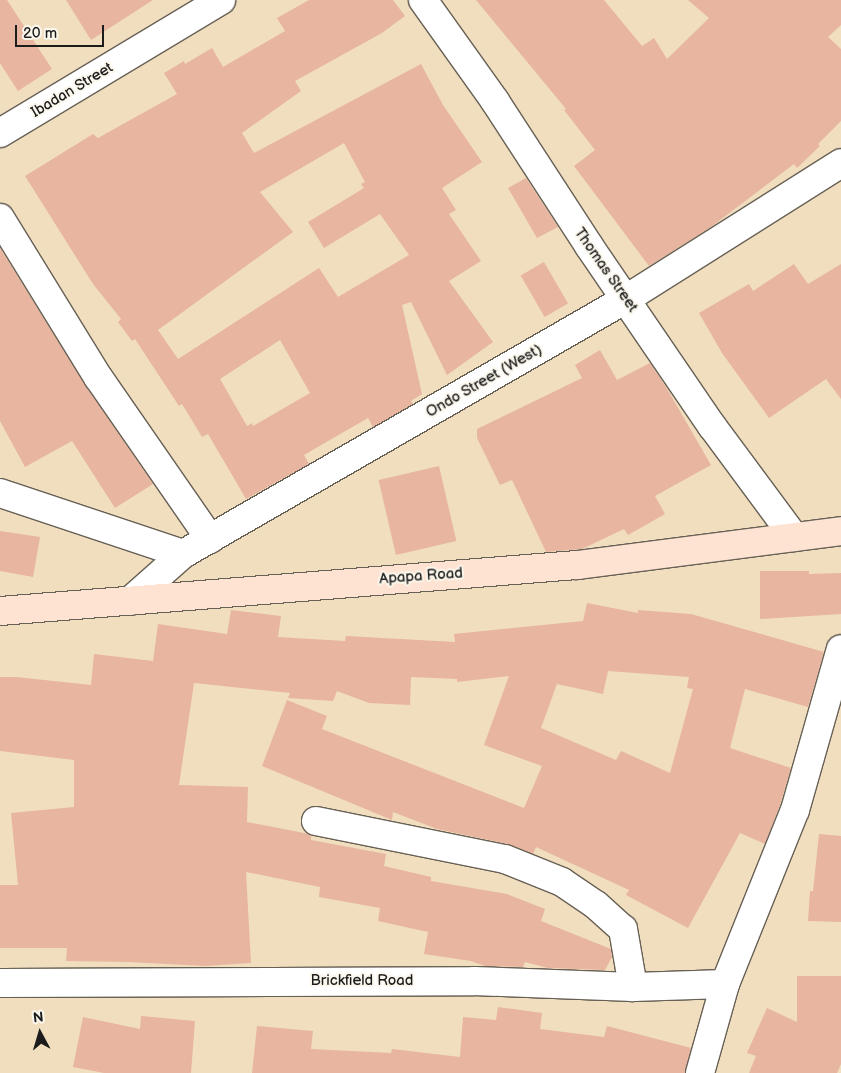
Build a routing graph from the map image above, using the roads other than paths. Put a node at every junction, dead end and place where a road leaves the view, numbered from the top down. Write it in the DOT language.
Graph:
graph roads {
  1 [pos="221,0"];
  2 [pos="423,0"];
  3 [pos="192,8"];
  4 [pos="4,121"];
  5 [pos="841,163"];
  6 [pos="0,218"];
  7 [pos="626,299"];
  8 [pos="0,493"];
  9 [pos="841,531"];
  10 [pos="794,537"];
  11 [pos="210,539"];
  12 [pos="183,554"];
  13 [pos="130,602"];
  14 [pos="0,611"];
  15 [pos="841,650"];
  16 [pos="316,821"];
  17 [pos="0,983"];
  18 [pos="725,984"];
  19 [pos="633,987"];
  20 [pos="700,1073"];
  1 -- 3 [label="street, Ibadan Street"];
  2 -- 7 [label="street, Thomas Street"];
  3 -- 4 [label="street, Ibadan Street"];
  5 -- 7 [label="street, Ondo Street (West)"];
  6 -- 11 [label="street"];
  7 -- 10 [label="street, Thomas Street"];
  7 -- 11 [label="street, Ondo Street (West)"];
  8 -- 12 [label="street"];
  9 -- 10 [label="street, Apapa Road"];
  10 -- 13 [label="street, Apapa Road"];
  11 -- 12 [label="street, Ondo Street (West)"];
  12 -- 13 [label="street, Ondo Street (West)"];
  13 -- 14 [label="street, Apapa Road"];
  15 -- 18 [label="street"];
  16 -- 19 [label="street"];
  17 -- 19 [label="street, Brickfield Road"];
  18 -- 19 [label="street, Brickfield Road"];
  18 -- 20 [label="street"];
}
